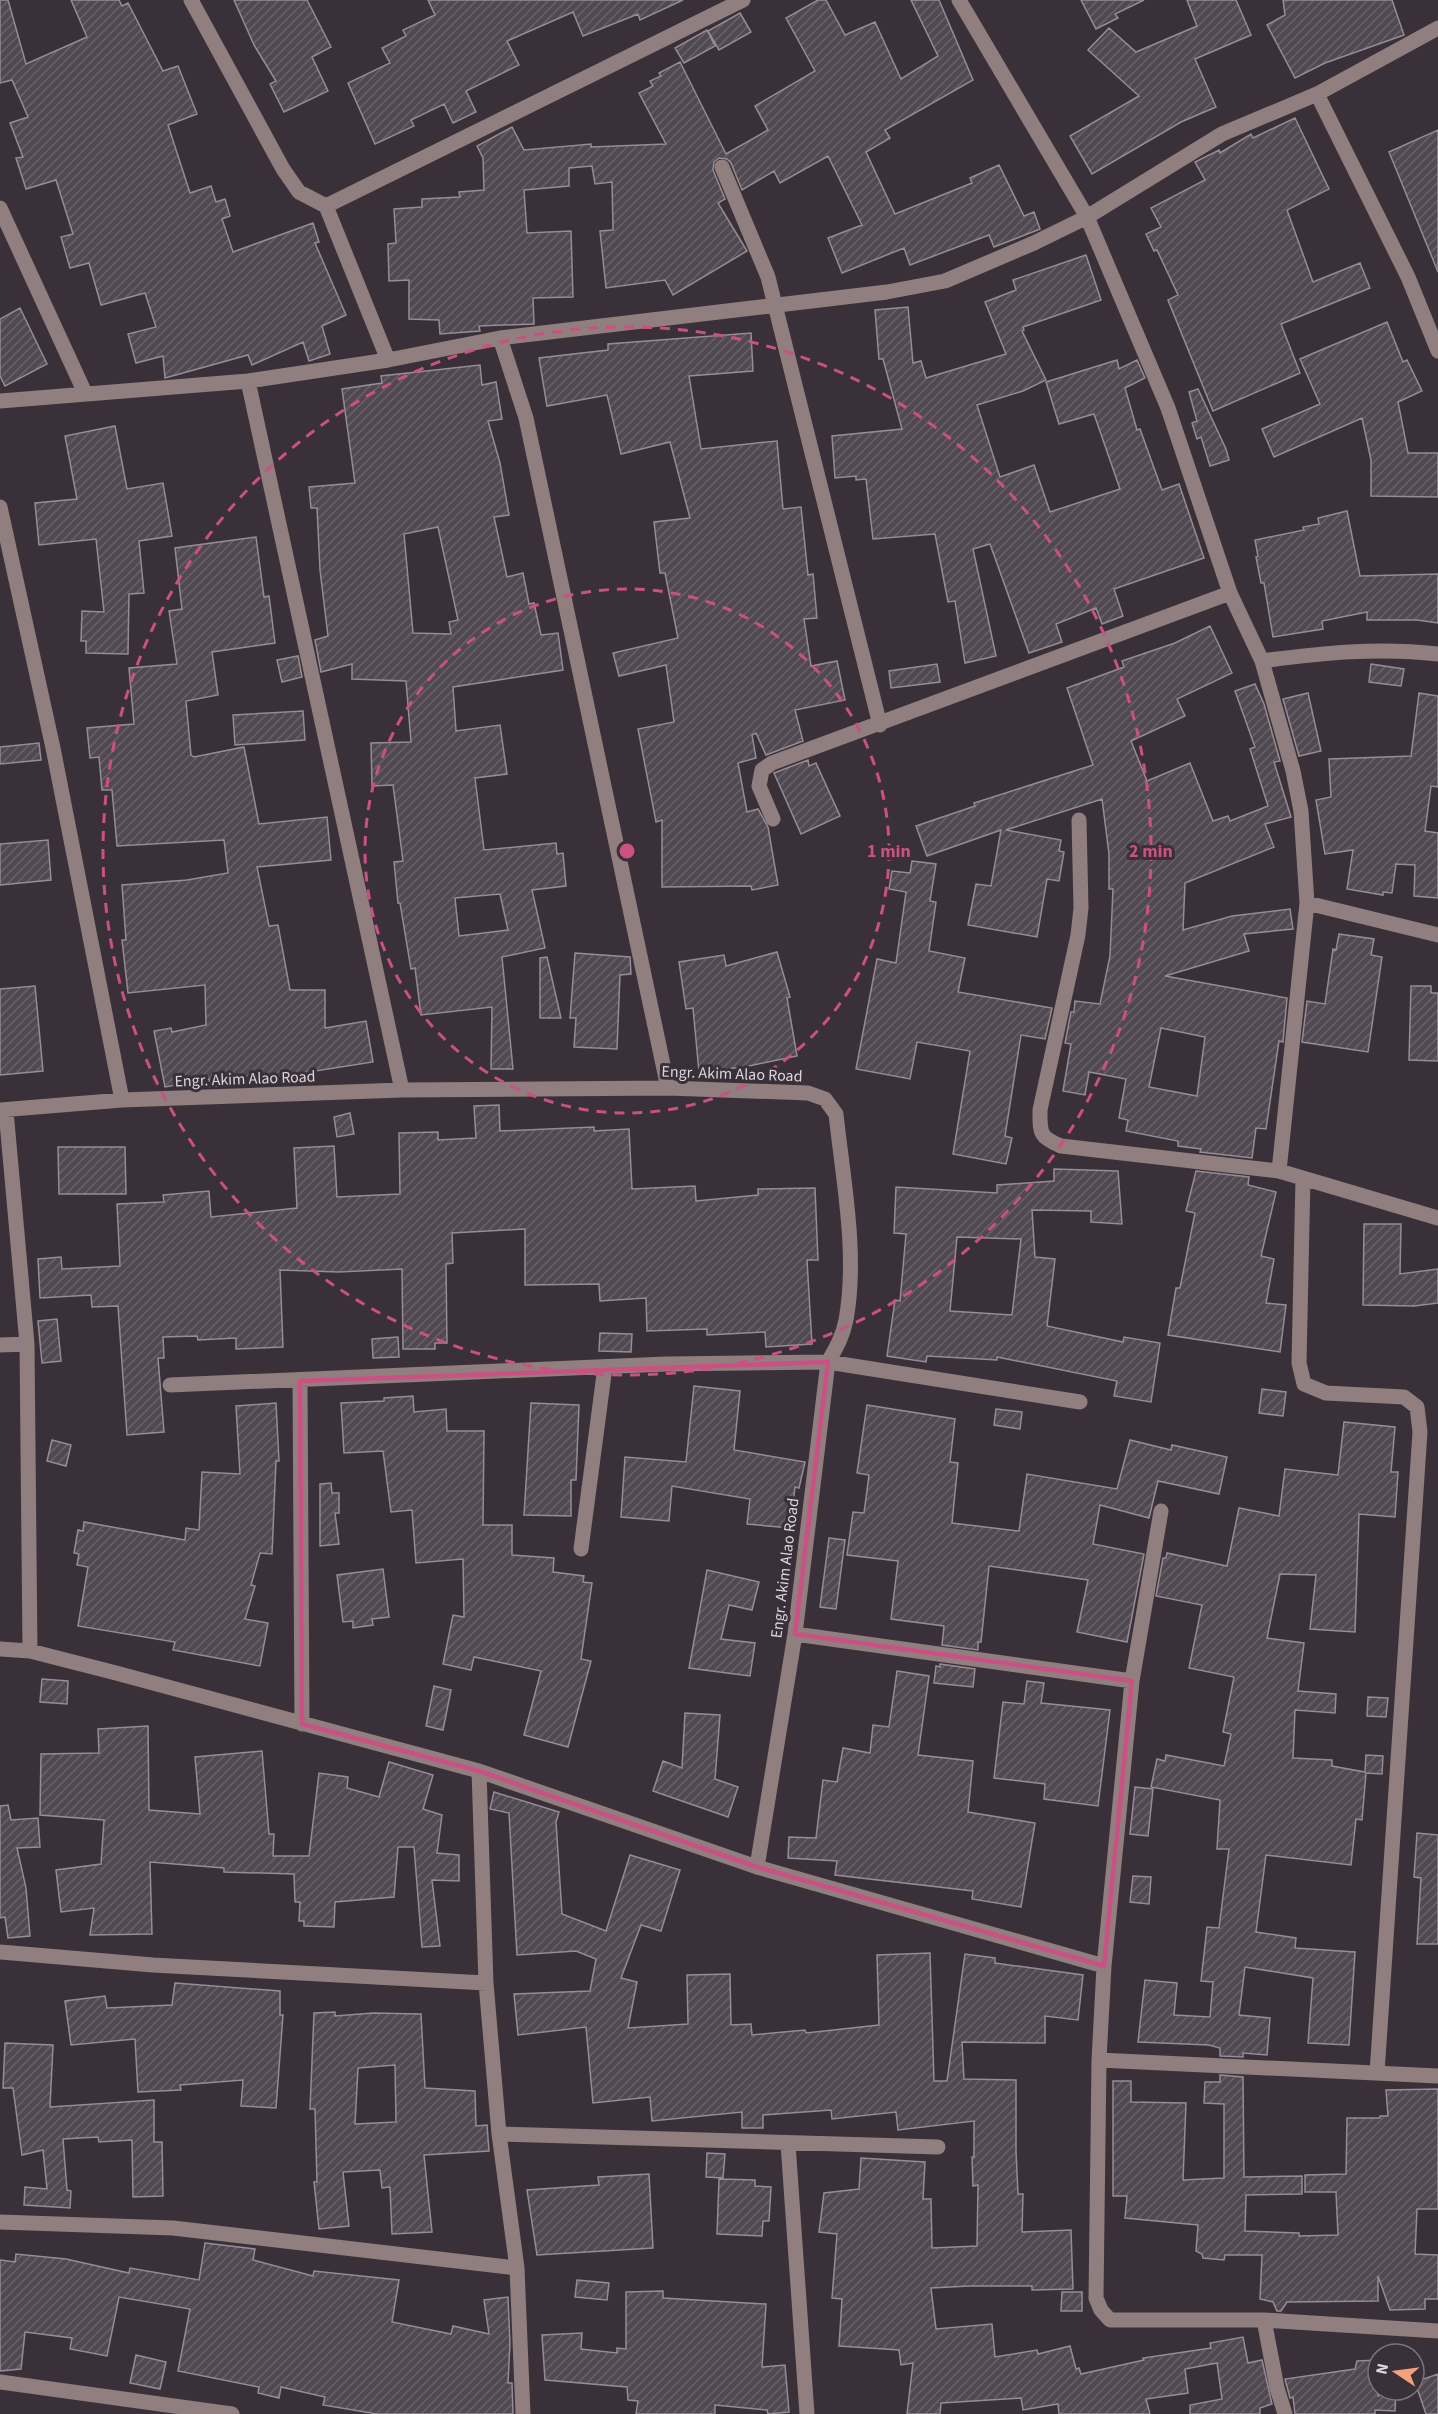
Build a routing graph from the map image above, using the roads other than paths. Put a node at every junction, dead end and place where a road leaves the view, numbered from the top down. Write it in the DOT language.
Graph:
graph roads {
  1 [pos="191,0"];
  2 [pos="743,0"];
  3 [pos="959,0"];
  4 [pos="1438,28"];
  5 [pos="1317,94"];
  6 [pos="722,167"];
  7 [pos="326,206"];
  8 [pos="0,208"];
  9 [pos="1087,217"];
  10 [pos="776,306"];
  11 [pos="500,338"];
  12 [pos="1438,351"];
  13 [pos="388,360"];
  14 [pos="248,381"];
  15 [pos="85,393"];
  16 [pos="0,401"];
  17 [pos="0,507"];
  18 [pos="1230,593"];
  19 [pos="1438,654"];
  20 [pos="1262,661"];
  21 [pos="880,725"];
  22 [pos="773,819"];
  23 [pos="1079,820"];
  24 [pos="1307,903"];
  25 [pos="1438,935"];
  26 [pos="668,1088"];
  27 [pos="402,1090"];
  28 [pos="122,1100"];
  29 [pos="3,1110"];
  30 [pos="1279,1171"];
  31 [pos="1303,1178"];
  32 [pos="1438,1218"];
  33 [pos="27,1344"];
  34 [pos="0,1345"];
  35 [pos="828,1362"];
  36 [pos="605,1367"];
  37 [pos="300,1381"];
  38 [pos="170,1384"];
  39 [pos="1080,1402"];
  40 [pos="1161,1510"];
  41 [pos="581,1549"];
  42 [pos="795,1634"];
  43 [pos="0,1649"];
  44 [pos="30,1651"];
  45 [pos="1132,1681"];
  46 [pos="302,1724"];
  47 [pos="479,1771"];
  48 [pos="757,1868"];
  49 [pos="0,1952"];
  50 [pos="1104,1966"];
  51 [pos="486,1983"];
  52 [pos="1099,2060"];
  53 [pos="1377,2073"];
  54 [pos="1438,2076"];
  55 [pos="499,2134"];
  56 [pos="789,2144"];
  57 [pos="938,2146"];
  58 [pos="0,2222"];
  59 [pos="517,2268"];
  60 [pos="1264,2320"];
  61 [pos="1438,2331"];
  62 [pos="0,2382"];
  63 [pos="232,2414"];
  64 [pos="523,2414"];
  65 [pos="807,2414"];
  66 [pos="1285,2414"];
  1 -- 7 [label="street"];
  2 -- 7 [label="street"];
  3 -- 9 [label="street"];
  4 -- 5 [label="street"];
  5 -- 9 [label="street"];
  5 -- 12 [label="street"];
  6 -- 10 [label="street"];
  7 -- 13 [label="street"];
  8 -- 15 [label="street"];
  9 -- 10 [label="street"];
  9 -- 18 [label="street"];
  10 -- 11 [label="street"];
  10 -- 21 [label="street"];
  11 -- 13 [label="street"];
  11 -- 26 [label="street"];
  13 -- 14 [label="street"];
  14 -- 15 [label="street"];
  14 -- 27 [label="street"];
  15 -- 16 [label="street"];
  17 -- 28 [label="street"];
  18 -- 20 [label="street"];
  18 -- 21 [label="street"];
  19 -- 20 [label="street"];
  20 -- 24 [label="street"];
  21 -- 22 [label="street"];
  23 -- 30 [label="street"];
  24 -- 25 [label="street"];
  24 -- 30 [label="street"];
  26 -- 27 [label="street, Engr. Akim Alao Road"];
  26 -- 35 [label="street, Engr. Akim Alao Road"];
  27 -- 28 [label="street, Engr. Akim Alao Road"];
  28 -- 29 [label="street, Engr. Akim Alao Road"];
  29 -- 33 [label="street"];
  30 -- 31 [label="street"];
  31 -- 32 [label="street"];
  31 -- 53 [label="street"];
  33 -- 34 [label="street"];
  33 -- 44 [label="street"];
  35 -- 36 [label="street"];
  35 -- 39 [label="street"];
  35 -- 42 [label="street, Engr. Akim Alao Road"];
  36 -- 37 [label="street"];
  36 -- 41 [label="street"];
  37 -- 38 [label="street"];
  37 -- 46 [label="street"];
  40 -- 45 [label="street"];
  42 -- 45 [label="street"];
  42 -- 48 [label="street, Engr. Akim Alao Road"];
  43 -- 44 [label="street"];
  44 -- 46 [label="street"];
  45 -- 50 [label="street"];
  46 -- 47 [label="street"];
  47 -- 48 [label="street"];
  47 -- 51 [label="street"];
  48 -- 50 [label="street"];
  49 -- 51 [label="street"];
  50 -- 52 [label="street"];
  51 -- 55 [label="street"];
  52 -- 53 [label="street"];
  52 -- 60 [label="street"];
  53 -- 54 [label="street"];
  55 -- 56 [label="street"];
  55 -- 59 [label="street"];
  56 -- 57 [label="street"];
  56 -- 65 [label="street"];
  58 -- 59 [label="street"];
  59 -- 64 [label="street"];
  60 -- 61 [label="street"];
  60 -- 66 [label="street"];
  62 -- 63 [label="street"];
}
